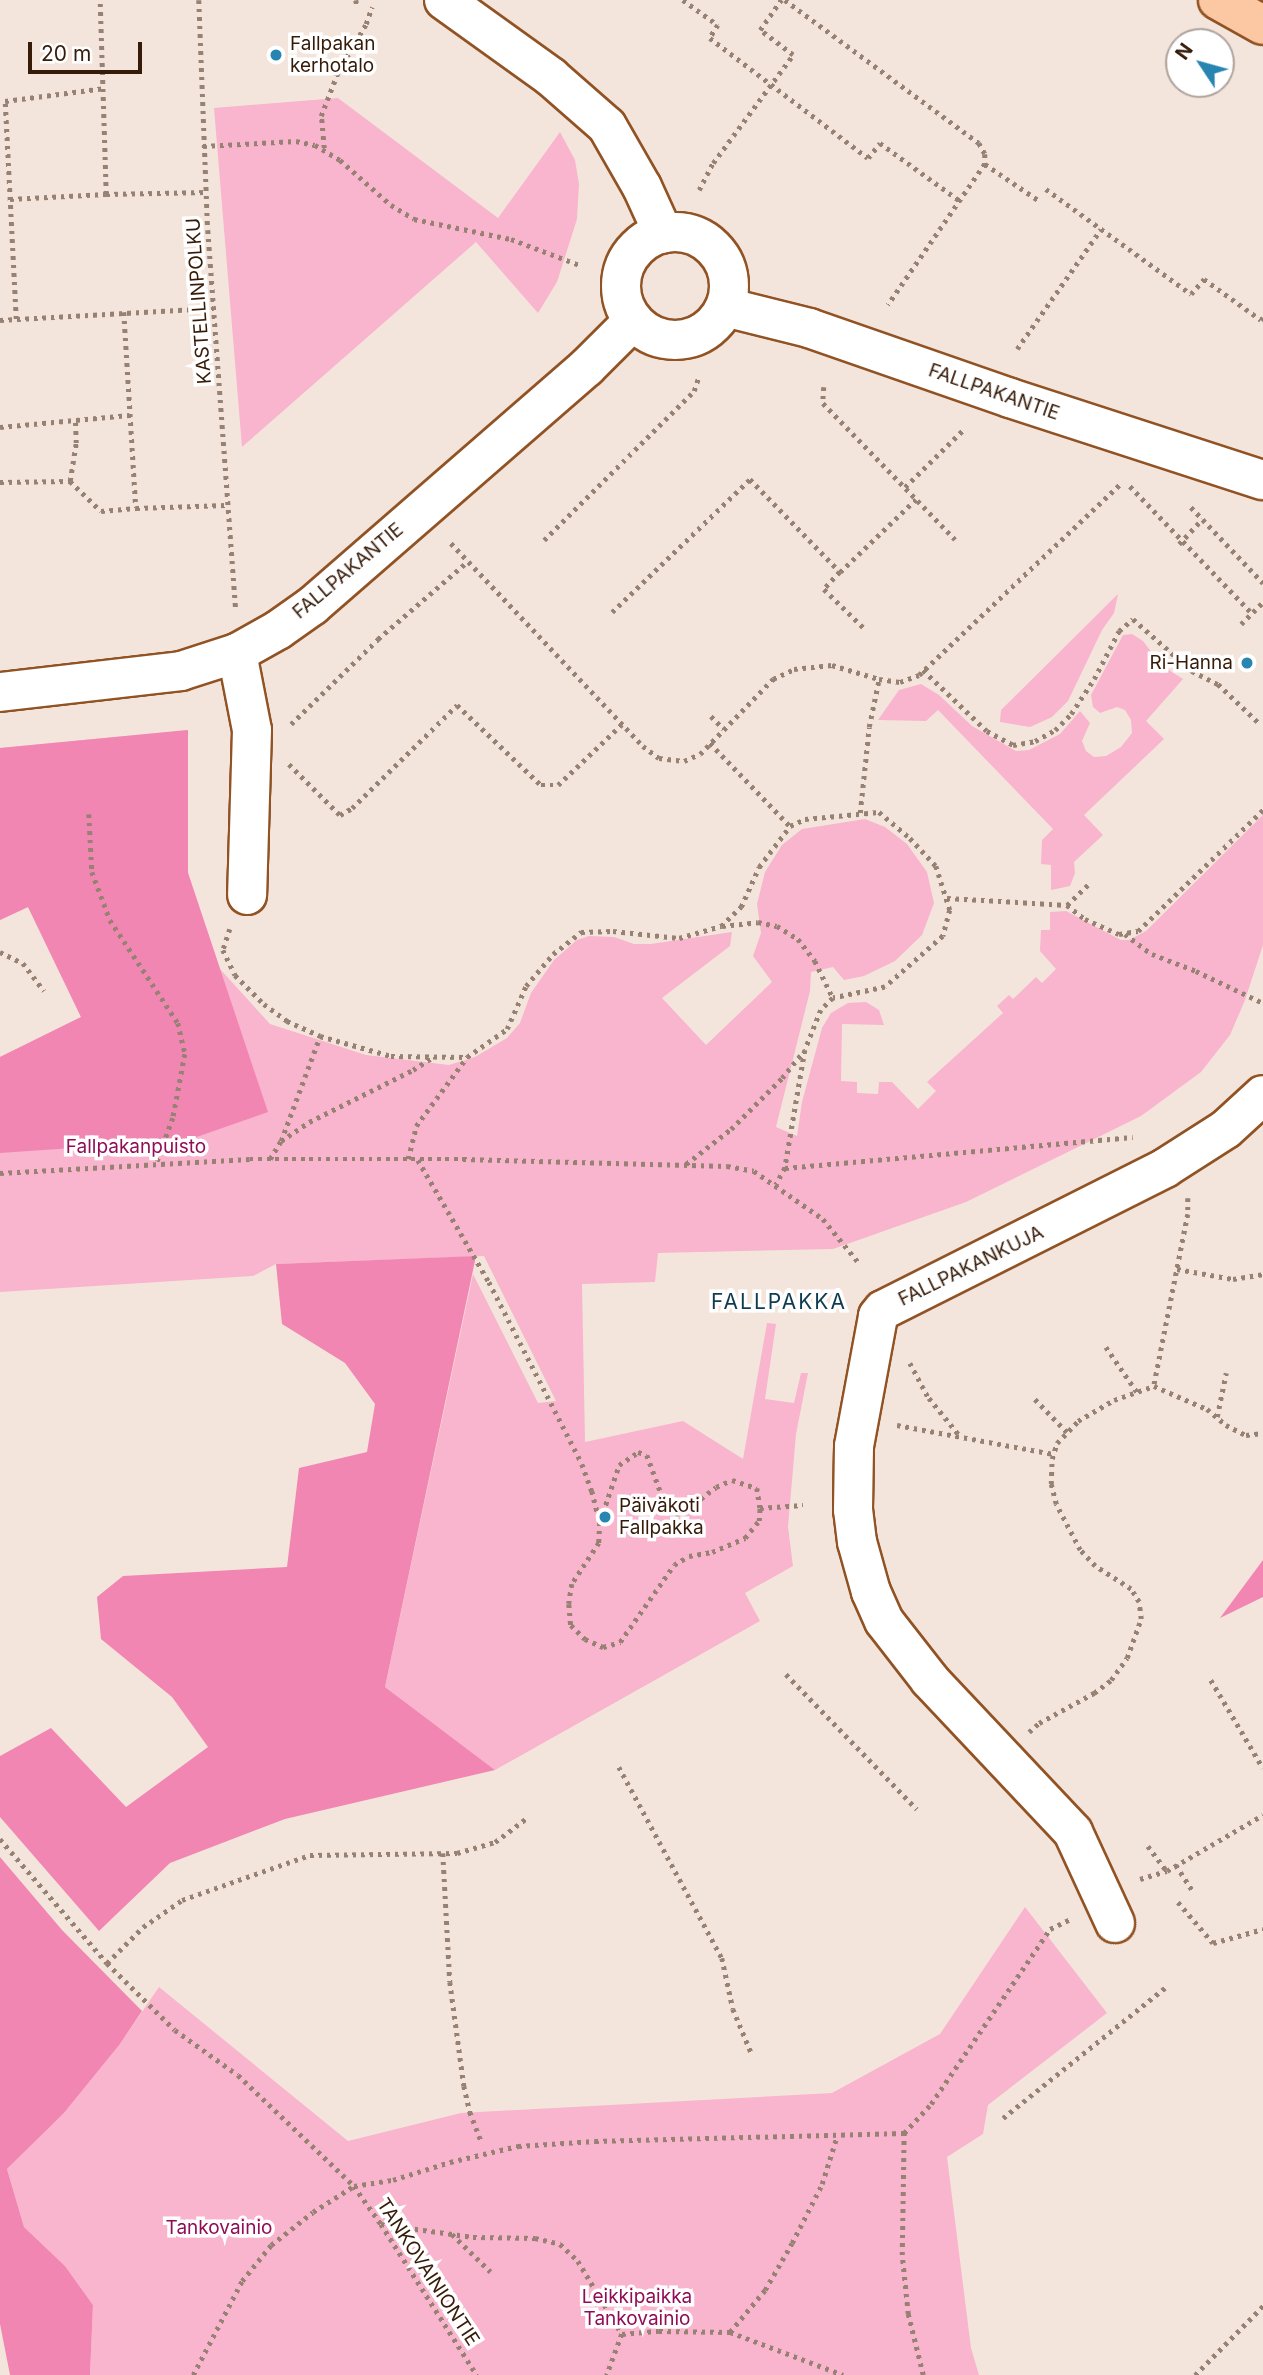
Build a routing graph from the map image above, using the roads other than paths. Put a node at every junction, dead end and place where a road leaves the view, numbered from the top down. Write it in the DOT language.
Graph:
graph roads {
  1 [pos="444,0"];
  2 [pos="663,233"];
  3 [pos="725,307"];
  4 [pos="632,321"];
  5 [pos="1263,480"];
  6 [pos="237,653"];
  7 [pos="0,692"];
  8 [pos="247,895"];
  9 [pos="1263,1095"];
  10 [pos="1115,1923"];
  1 -- 2 [label="street"];
  2 -- 3 [label="street"];
  2 -- 4 [label="street"];
  3 -- 4 [label="street"];
  3 -- 5 [label="street, FALLPAKANTIE"];
  4 -- 6 [label="street, FALLPAKANTIE"];
  6 -- 7 [label="street, FALLPAKANTIE"];
  6 -- 8 [label="street"];
  9 -- 10 [label="street, FALLPAKANKUJA"];
}
